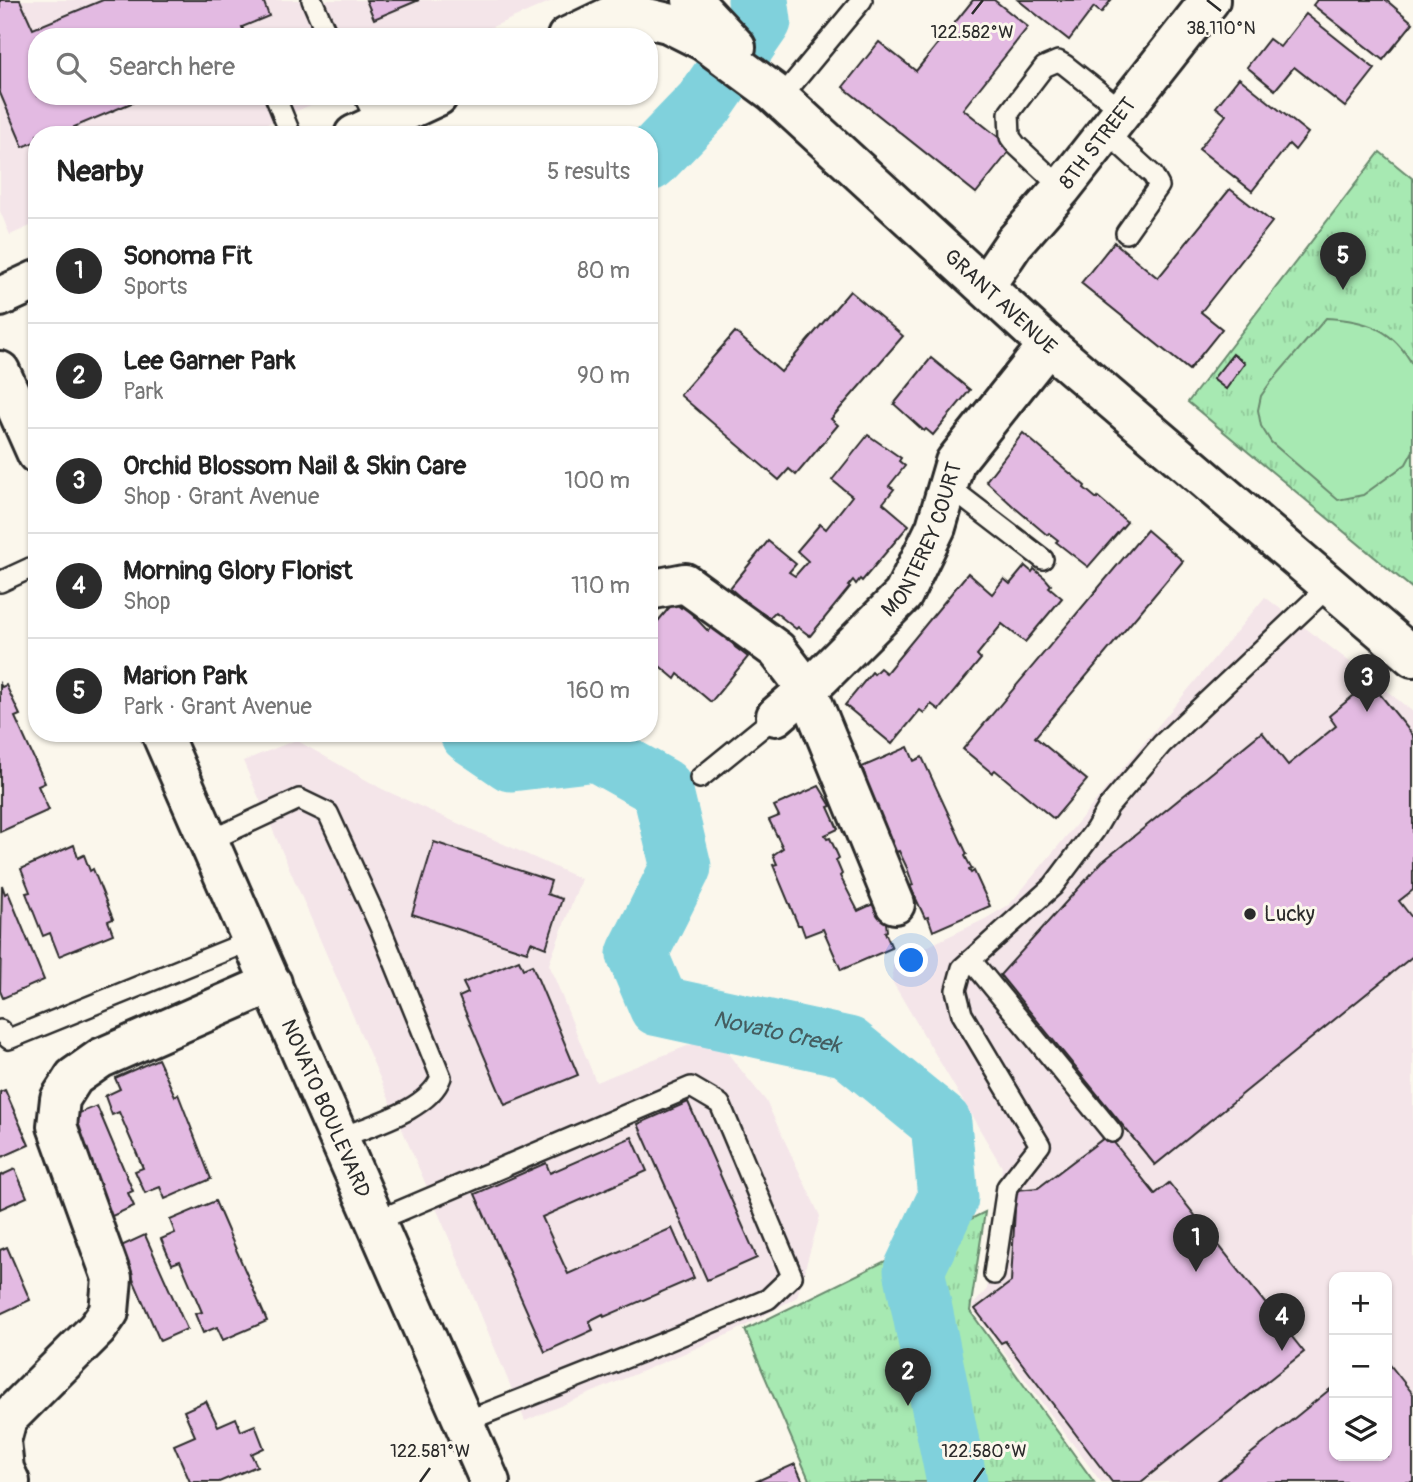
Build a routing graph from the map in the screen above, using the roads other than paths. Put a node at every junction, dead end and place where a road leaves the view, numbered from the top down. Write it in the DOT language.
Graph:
graph roads {
  1 [pos="312,0"];
  2 [pos="692,0"];
  3 [pos="862,0"];
  4 [pos="1210,0"];
  5 [pos="611,8"];
  6 [pos="324,28"];
  7 [pos="581,28"];
  8 [pos="720,42"];
  9 [pos="776,96"];
  10 [pos="279,105"];
  11 [pos="409,105"];
  12 [pos="366,118"];
  13 [pos="1115,121"];
  14 [pos="287,126"];
  15 [pos="1062,188"];
  16 [pos="1126,233"];
  17 [pos="28,284"];
  18 [pos="985,285"];
  19 [pos="0,297"];
  20 [pos="1048,345"];
  21 [pos="0,371"];
  22 [pos="28,434"];
  23 [pos="948,486"];
  24 [pos="1043,559"];
  25 [pos="28,569"];
  26 [pos="0,582"];
  27 [pos="1329,586"];
  28 [pos="658,588"];
  29 [pos="1413,657"];
  30 [pos="807,689"];
  31 [pos="776,716"];
  32 [pos="164,742"];
  33 [pos="700,778"];
  34 [pos="209,841"];
  35 [pos="895,904"];
  36 [pos="252,940"];
  37 [pos="971,960"];
  38 [pos="271,984"];
  39 [pos="0,1030"];
  40 [pos="1112,1132"];
  41 [pos="340,1138"];
  42 [pos="376,1221"];
  43 [pos="995,1275"];
  44 [pos="464,1422"];
  45 [pos="9,1482"];
  46 [pos="490,1482"];
  1 -- 6 [label="lane"];
  2 -- 8 [label="street, GRANT AVENUE"];
  3 -- 9 [label="lane"];
  4 -- 13 [label="street, 8TH STREET"];
  5 -- 7 [label="street"];
  5 -- 8 [label="street"];
  8 -- 9 [label="street, GRANT AVENUE"];
  9 -- 18 [label="street, GRANT AVENUE"];
  10 -- 14 [label="lane"];
  11 -- 12 [label="street"];
  13 -- 15 [label="street, 8TH STREET"];
  13 -- 15 [label="lane"];
  13 -- 16 [label="lane"];
  15 -- 18 [label="street, 8TH STREET"];
  17 -- 19 [label="street"];
  18 -- 20 [label="street, GRANT AVENUE"];
  20 -- 23 [label="street, MONTEREY COURT"];
  20 -- 27 [label="street, GRANT AVENUE"];
  21 -- 22 [label="street"];
  23 -- 24 [label="lane"];
  23 -- 30 [label="street, MONTEREY COURT"];
  25 -- 26 [label="lane"];
  27 -- 29 [label="street, GRANT AVENUE"];
  27 -- 37 [label="lane"];
  28 -- 30 [label="street"];
  30 -- 31 [label="street, MONTEREY COURT"];
  30 -- 35 [label="street"];
  31 -- 33 [label="lane"];
  32 -- 34 [label="street, NOVATO BOULEVARD"];
  34 -- 36 [label="street, NOVATO BOULEVARD"];
  34 -- 41 [label="lane"];
  36 -- 38 [label="street, NOVATO BOULEVARD"];
  36 -- 39 [label="lane"];
  37 -- 40 [label="lane"];
  37 -- 43 [label="lane"];
  38 -- 41 [label="street, NOVATO BOULEVARD"];
  38 -- 45 [label="street"];
  41 -- 42 [label="street, NOVATO BOULEVARD"];
  42 -- 44 [label="street, NOVATO BOULEVARD"];
  42 -- 44 [label="lane"];
  44 -- 46 [label="street, NOVATO BOULEVARD"];
}
